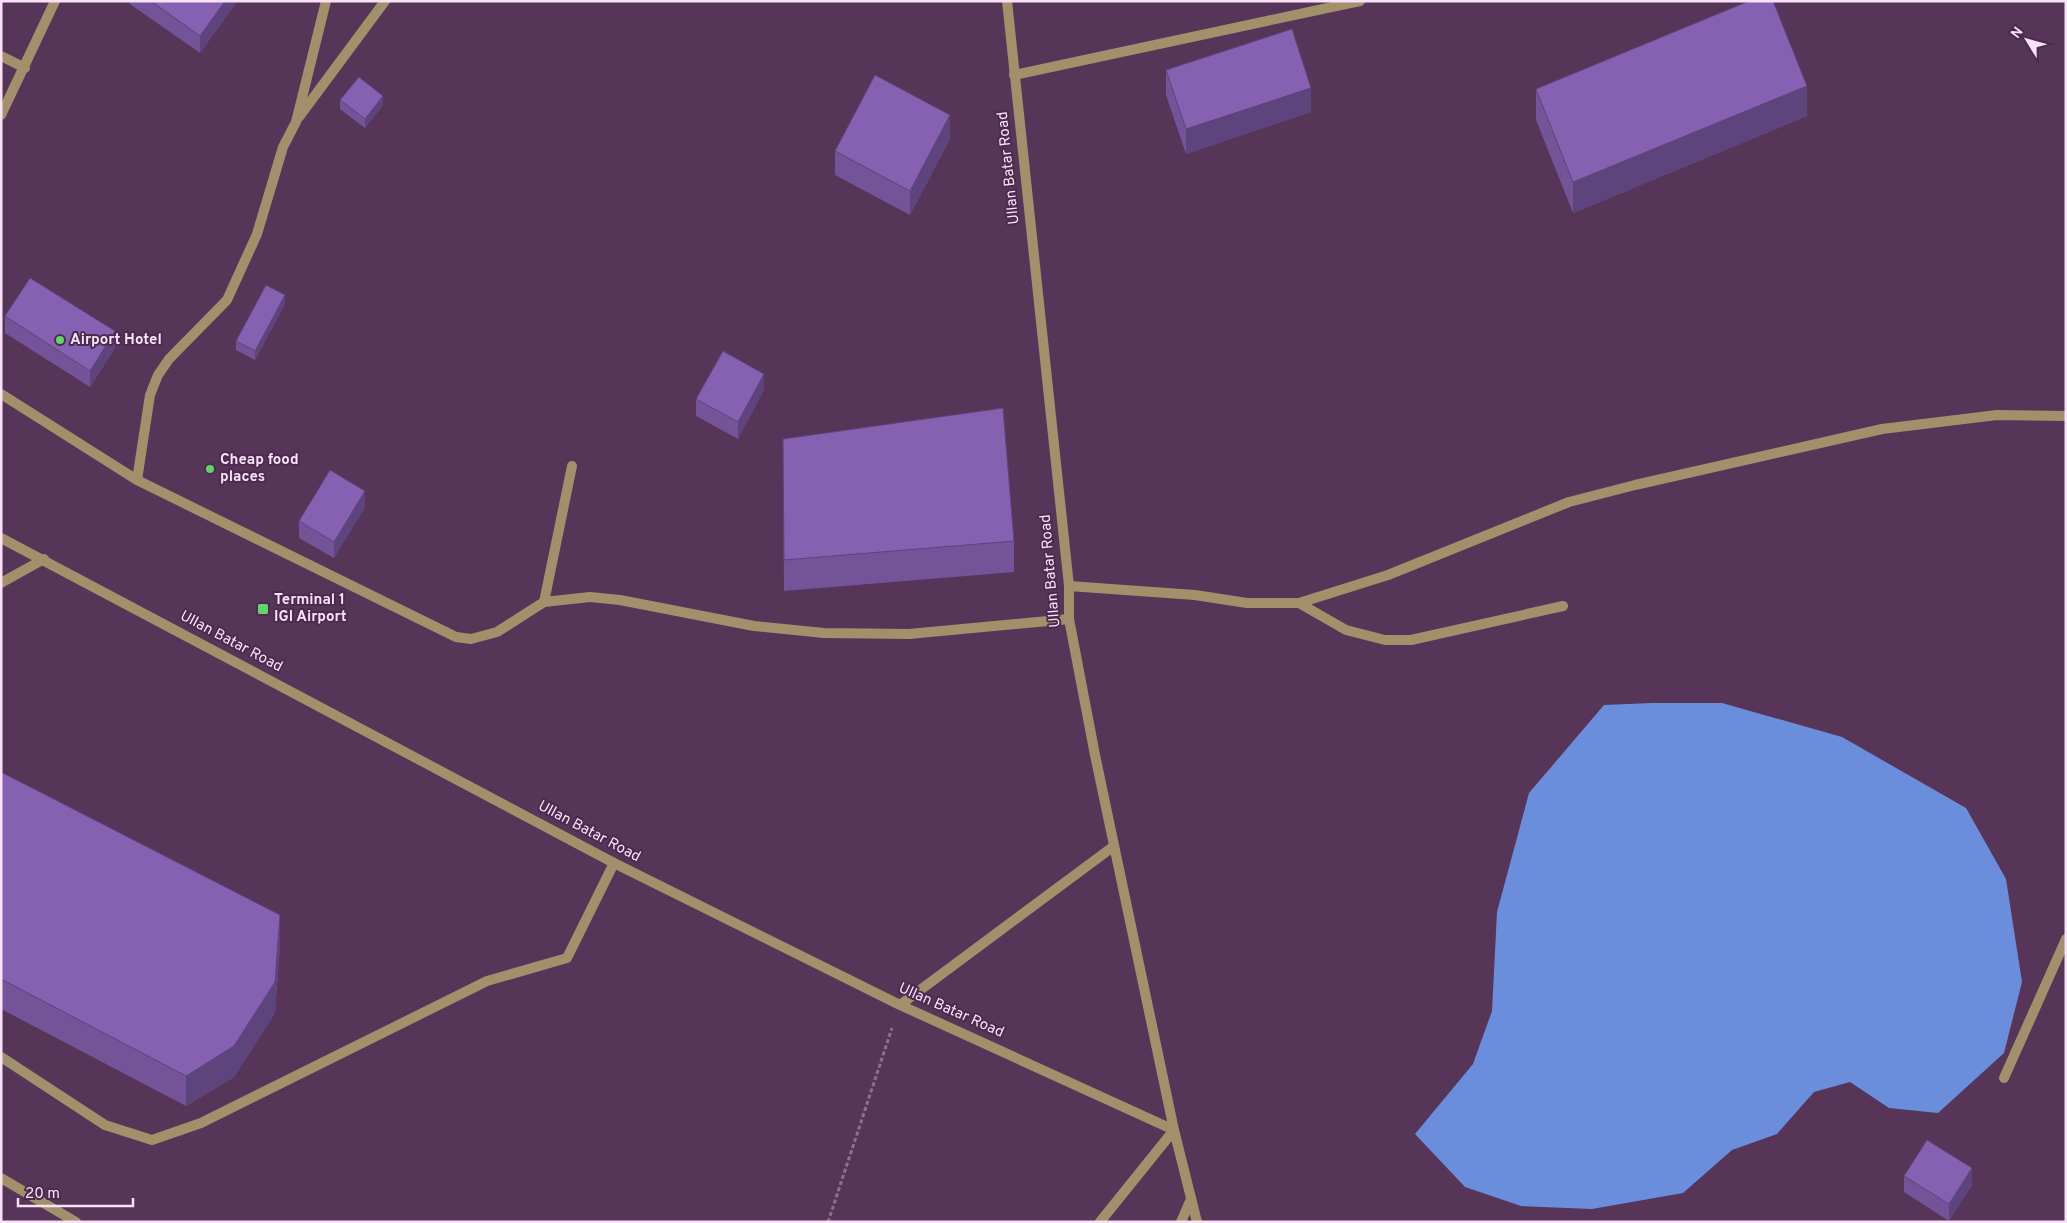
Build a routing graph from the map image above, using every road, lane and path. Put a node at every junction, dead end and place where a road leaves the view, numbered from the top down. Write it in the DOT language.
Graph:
graph roads {
  1 [pos="55,1"];
  2 [pos="326,1"];
  3 [pos="385,1"];
  4 [pos="1006,1"];
  5 [pos="1360,1"];
  6 [pos="1347,3"];
  7 [pos="1,56"];
  8 [pos="25,68"];
  9 [pos="1014,75"];
  10 [pos="1,115"];
  11 [pos="296,122"];
  12 [pos="1,394"];
  13 [pos="2066,416"];
  14 [pos="572,466"];
  15 [pos="137,480"];
  16 [pos="1,538"];
  17 [pos="44,559"];
  18 [pos="1,582"];
  19 [pos="1069,586"];
  20 [pos="544,602"];
  21 [pos="1299,602"];
  22 [pos="1563,606"];
  23 [pos="1069,620"];
  24 [pos="1114,846"];
  25 [pos="614,863"];
  26 [pos="2066,939"];
  27 [pos="900,1005"];
  28 [pos="1,1057"];
  29 [pos="2004,1078"];
  30 [pos="1174,1130"];
  31 [pos="1,1178"];
  32 [pos="1191,1199"];
  33 [pos="76,1222"];
  34 [pos="828,1222"];
  35 [pos="1100,1222"];
  36 [pos="1181,1222"];
  37 [pos="1197,1222"];
  1 -- 8 [label="street"];
  2 -- 11 [label="street"];
  3 -- 11 [label="street"];
  4 -- 9 [label="street, Ullan Batar Road"];
  5 -- 6 [label="street"];
  6 -- 9 [label="street"];
  7 -- 8 [label="street"];
  8 -- 10 [label="street"];
  9 -- 19 [label="street, Ullan Batar Road"];
  11 -- 15 [label="street"];
  12 -- 15 [label="street"];
  13 -- 21 [label="street"];
  14 -- 20 [label="street"];
  15 -- 20 [label="street"];
  16 -- 17 [label="street, Ullan Batar Road"];
  17 -- 18 [label="street"];
  17 -- 25 [label="street, Ullan Batar Road"];
  19 -- 21 [label="street"];
  19 -- 23 [label="street, Ullan Batar Road"];
  20 -- 23 [label="street"];
  21 -- 22 [label="street"];
  23 -- 24 [label="street, Ullan Batar Road"];
  24 -- 27 [label="street"];
  24 -- 30 [label="street, Ullan Batar Road"];
  25 -- 27 [label="street, Ullan Batar Road"];
  25 -- 28 [label="street"];
  26 -- 29 [label="street"];
  27 -- 30 [label="street, Ullan Batar Road"];
  27 -- 34 [label="path"];
  30 -- 32 [label="street, Ullan Batar Road"];
  30 -- 35 [label="street"];
  31 -- 33 [label="street"];
  32 -- 36 [label="street"];
  32 -- 37 [label="street, Ullan Batar Road"];
}
